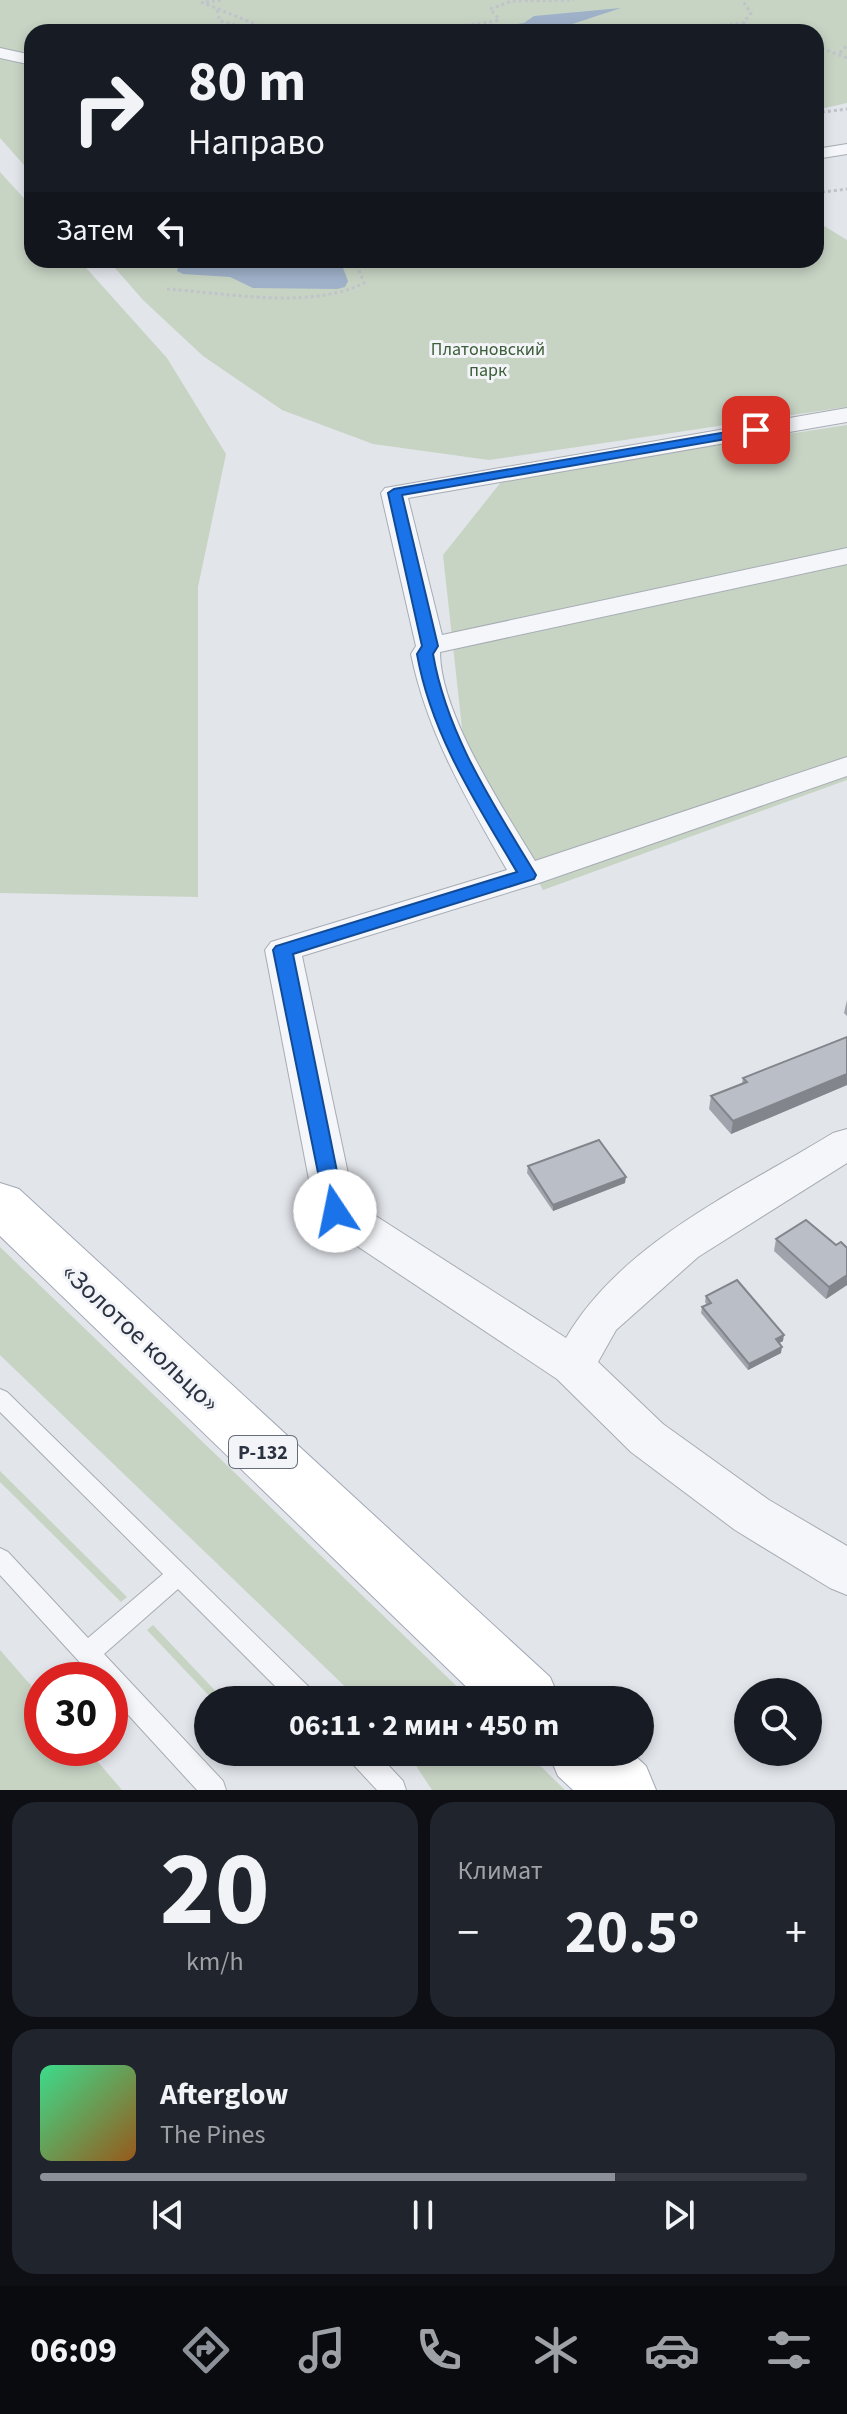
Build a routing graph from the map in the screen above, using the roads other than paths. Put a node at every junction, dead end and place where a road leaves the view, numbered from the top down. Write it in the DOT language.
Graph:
graph roads {
  1 [pos="0,53"];
  2 [pos="24,58"];
  3 [pos="847,149"];
  4 [pos="824,153"];
  5 [pos="847,415"];
  6 [pos="847,556"];
  7 [pos="430,646"];
  8 [pos="847,766"];
  9 [pos="527,875"];
  10 [pos="847,1144"];
  11 [pos="0,1204"];
  12 [pos="573,1366"];
  13 [pos="0,1398"];
  14 [pos="0,1559"];
  15 [pos="847,1572"];
  16 [pos="178,1575"];
  17 [pos="87,1654"];
  18 [pos="292,1686"];
  19 [pos="512,1686"];
  20 [pos="372,1766"];
  21 [pos="597,1766"];
  22 [pos="214,1790"];
  23 [pos="394,1790"];
  24 [pos="622,1790"];
  1 -- 2 [label="street"];
  3 -- 4 [label="street"];
  5 -- 7 [label="street"];
  6 -- 7 [label="street"];
  7 -- 9 [label="street"];
  8 -- 9 [label="street"];
  9 -- 12 [label="street"];
  10 -- 12 [label="street"];
  11 -- 19 [label="main road, «Золотое кольцо» / Р-132"];
  12 -- 15 [label="street"];
  13 -- 16 [label="lane"];
  14 -- 17 [label="lane"];
  16 -- 17 [label="lane"];
  16 -- 18 [label="lane"];
  17 -- 22 [label="lane"];
  20 -- 23 [label="lane"];
  21 -- 24 [label="main road"];
}
